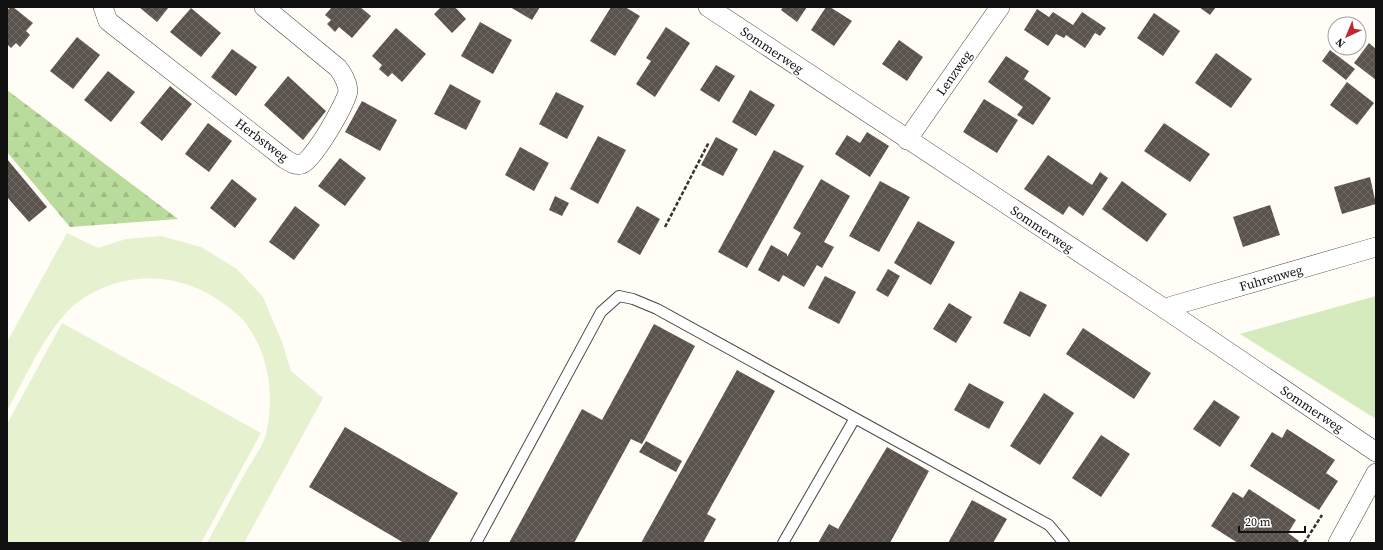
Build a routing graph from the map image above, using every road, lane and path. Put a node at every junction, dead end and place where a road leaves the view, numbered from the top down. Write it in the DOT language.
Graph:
graph roads {
  1 [pos="103,7"];
  2 [pos="264,7"];
  3 [pos="708,7"];
  4 [pos="1000,7"];
  5 [pos="907,140"];
  6 [pos="709,142"];
  7 [pos="665,227"];
  8 [pos="1376,247"];
  9 [pos="1168,312"];
  10 [pos="855,418"];
  11 [pos="1376,452"];
  12 [pos="1376,473"];
  13 [pos="1322,515"];
  14 [pos="476,543"];
  15 [pos="783,543"];
  16 [pos="1064,543"];
  17 [pos="1304,543"];
  18 [pos="1338,543"];
  1 -- 2 [label="street, Herbstweg"];
  3 -- 5 [label="street, Sommerweg"];
  4 -- 5 [label="street, Lenzweg"];
  5 -- 9 [label="street, Sommerweg"];
  6 -- 7 [label="path"];
  8 -- 9 [label="street, Fuhrenweg"];
  9 -- 11 [label="street, Sommerweg"];
  10 -- 14 [label="lane"];
  10 -- 15 [label="lane"];
  10 -- 16 [label="lane"];
  12 -- 18 [label="street"];
  13 -- 17 [label="path"];
}
